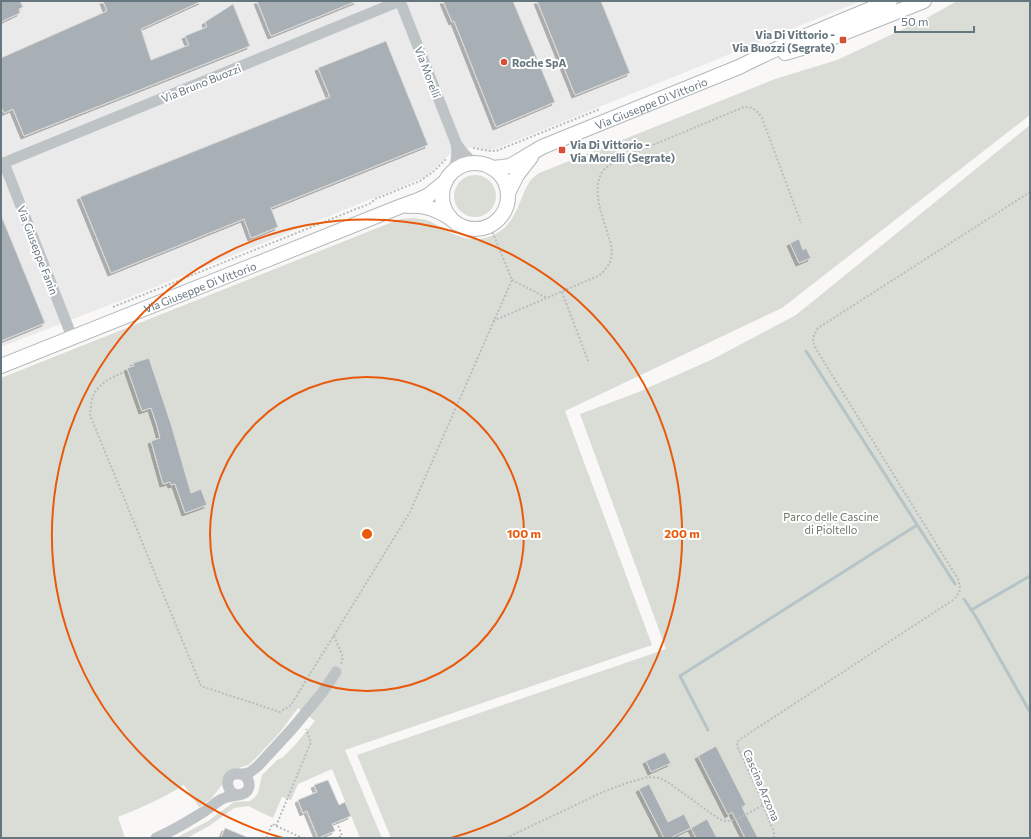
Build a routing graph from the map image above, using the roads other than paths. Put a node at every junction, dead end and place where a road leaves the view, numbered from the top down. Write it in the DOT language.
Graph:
graph roads {
  1 [pos="400,1"];
  2 [pos="890,1"];
  3 [pos="924,1"];
  4 [pos="739,67"];
  5 [pos="456,143"];
  6 [pos="542,147"];
  7 [pos="475,163"];
  8 [pos="2,164"];
  9 [pos="492,168"];
  10 [pos="449,176"];
  11 [pos="508,193"];
  12 [pos="399,206"];
  13 [pos="451,218"];
  14 [pos="72,337"];
  15 [pos="1,366"];
  16 [pos="336,672"];
  17 [pos="246,779"];
  18 [pos="228,784"];
  19 [pos="236,795"];
  20 [pos="220,800"];
  21 [pos="156,838"];
  1 -- 5 [label="street, Via Morelli"];
  1 -- 8 [label="street, Via Bruno Buozzi"];
  2 -- 4 [label="main road, Via Giuseppe Di Vittorio"];
  3 -- 4 [label="main road, Via Giuseppe Di Vittorio"];
  4 -- 6 [label="main road, Via Giuseppe Di Vittorio"];
  5 -- 7 [label="street, Via Morelli"];
  5 -- 10 [label="street, Via Morelli"];
  6 -- 9 [label="main road, Via Giuseppe Di Vittorio"];
  6 -- 11 [label="main road, Via Giuseppe Di Vittorio"];
  7 -- 9 [label="main road"];
  7 -- 10 [label="main road"];
  8 -- 14 [label="street, Via Giuseppe Fanin"];
  9 -- 11 [label="main road"];
  10 -- 12 [label="main road, Via Giuseppe Di Vittorio"];
  10 -- 13 [label="main road"];
  11 -- 13 [label="main road"];
  12 -- 13 [label="main road, Via Giuseppe Di Vittorio"];
  12 -- 14 [label="main road, Via Giuseppe Di Vittorio"];
  14 -- 15 [label="main road, Via Giuseppe Di Vittorio"];
  16 -- 17 [label="street"];
  17 -- 18 [label="street"];
  17 -- 19 [label="street"];
  18 -- 19 [label="street"];
  18 -- 20 [label="street"];
  19 -- 20 [label="street"];
  20 -- 21 [label="street"];
}
